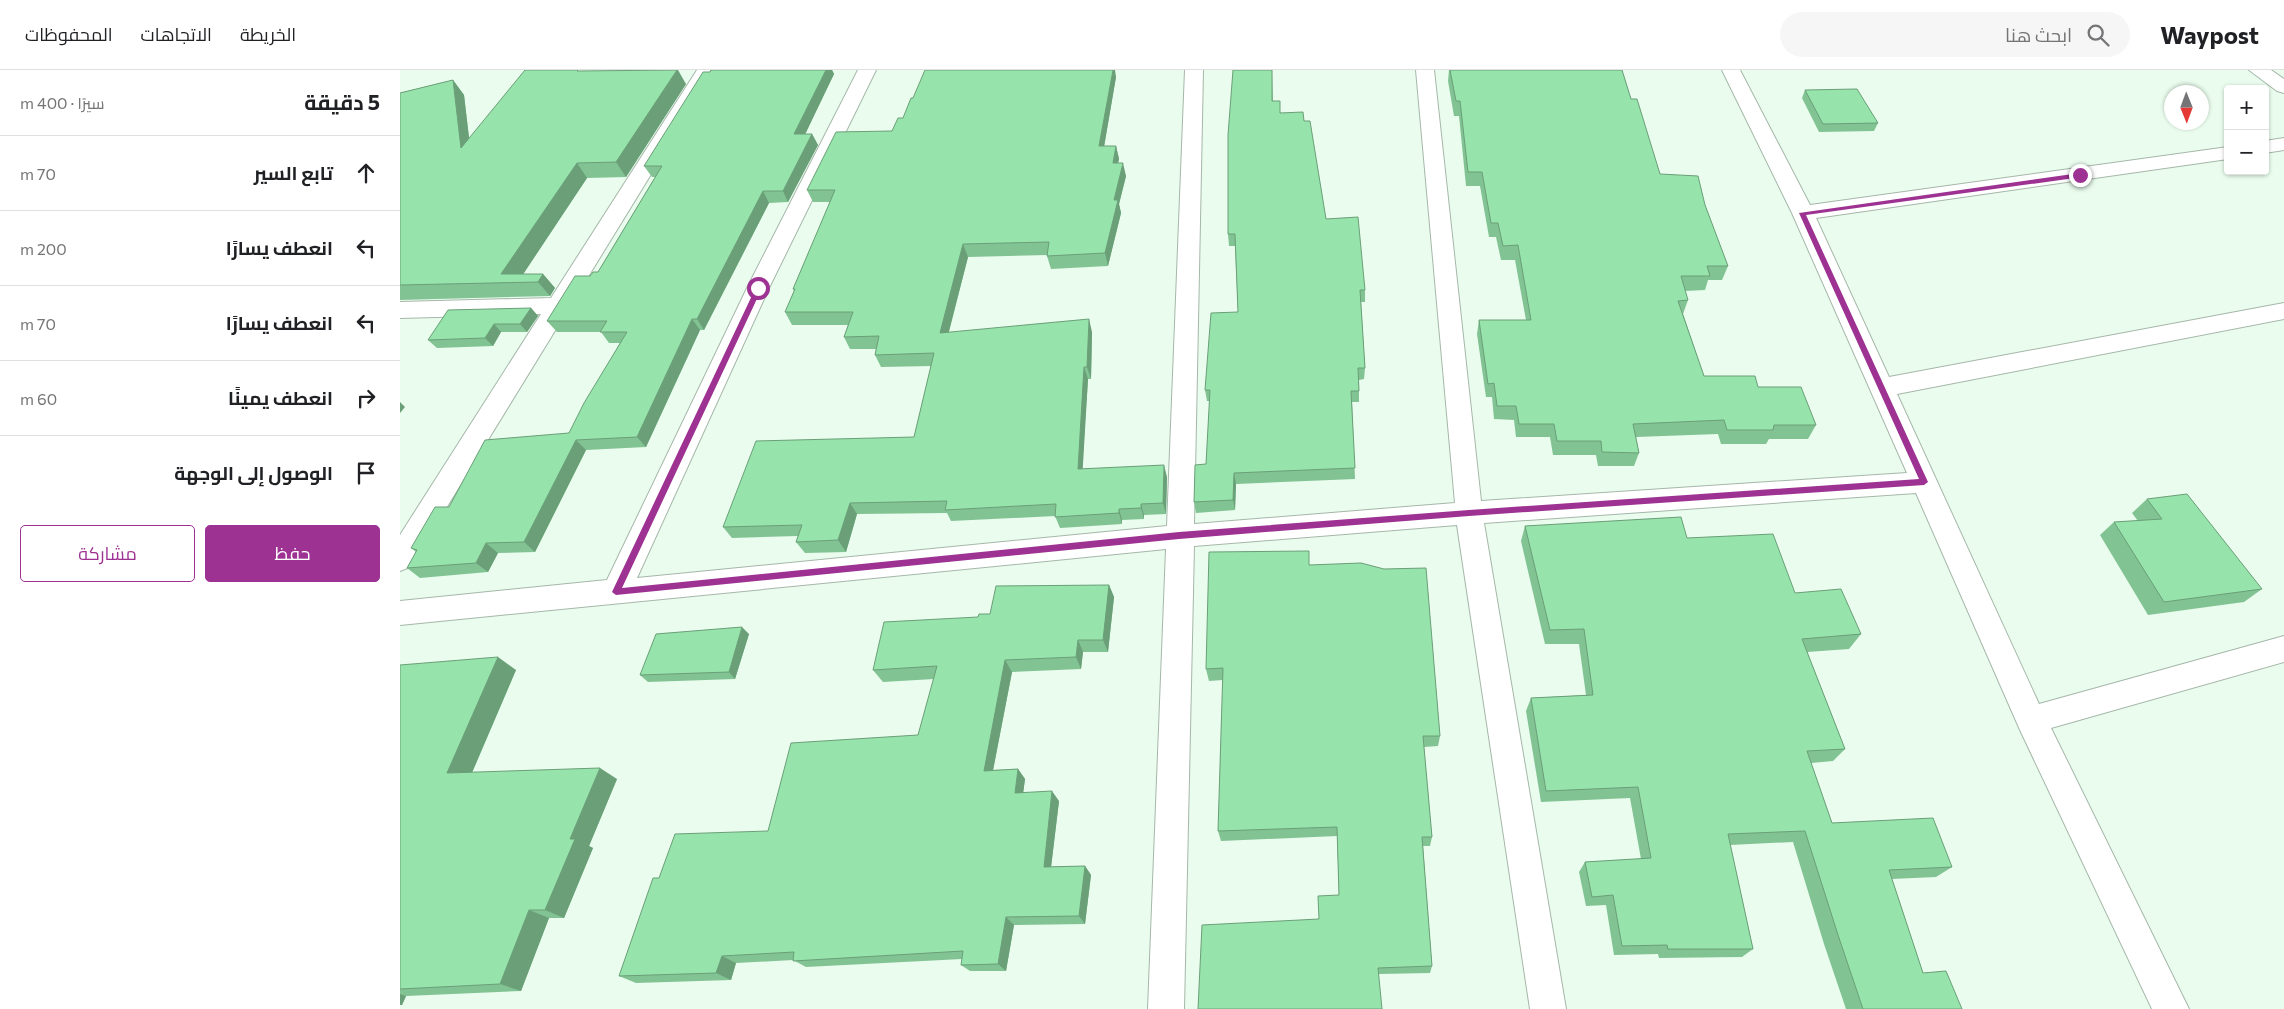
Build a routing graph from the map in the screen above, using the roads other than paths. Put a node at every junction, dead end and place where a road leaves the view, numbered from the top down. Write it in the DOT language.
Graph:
graph roads {
  1 [pos="706,70"];
  2 [pos="867,70"];
  3 [pos="1194,70"];
  4 [pos="1426,70"];
  5 [pos="1731,70"];
  6 [pos="2258,70"];
  7 [pos="2284,88"];
  8 [pos="2284,144"];
  9 [pos="2269,146"];
  10 [pos="2224,154"];
  11 [pos="1802,213"];
  12 [pos="558,306"];
  13 [pos="400,310"];
  14 [pos="2284,312"];
  15 [pos="1881,388"];
  16 [pos="1924,482"];
  17 [pos="1469,513"];
  18 [pos="1179,536"];
  19 [pos="400,559"];
  20 [pos="616,592"];
  21 [pos="400,613"];
  22 [pos="2284,649"];
  23 [pos="2031,720"];
  24 [pos="1166,1009"];
  25 [pos="1548,1009"];
  26 [pos="2171,1009"];
  1 -- 12 [label="street"];
  2 -- 20 [label="street"];
  3 -- 18 [label="street"];
  4 -- 17 [label="street"];
  5 -- 11 [label="street"];
  6 -- 7 [label="street"];
  8 -- 9 [label="street"];
  10 -- 11 [label="street"];
  11 -- 15 [label="street"];
  12 -- 13 [label="street"];
  12 -- 19 [label="street"];
  14 -- 15 [label="street"];
  15 -- 16 [label="street"];
  16 -- 17 [label="street"];
  16 -- 23 [label="street"];
  17 -- 18 [label="street"];
  17 -- 25 [label="street"];
  18 -- 20 [label="street"];
  18 -- 24 [label="street"];
  20 -- 21 [label="street"];
  22 -- 23 [label="street"];
  23 -- 26 [label="street"];
}
